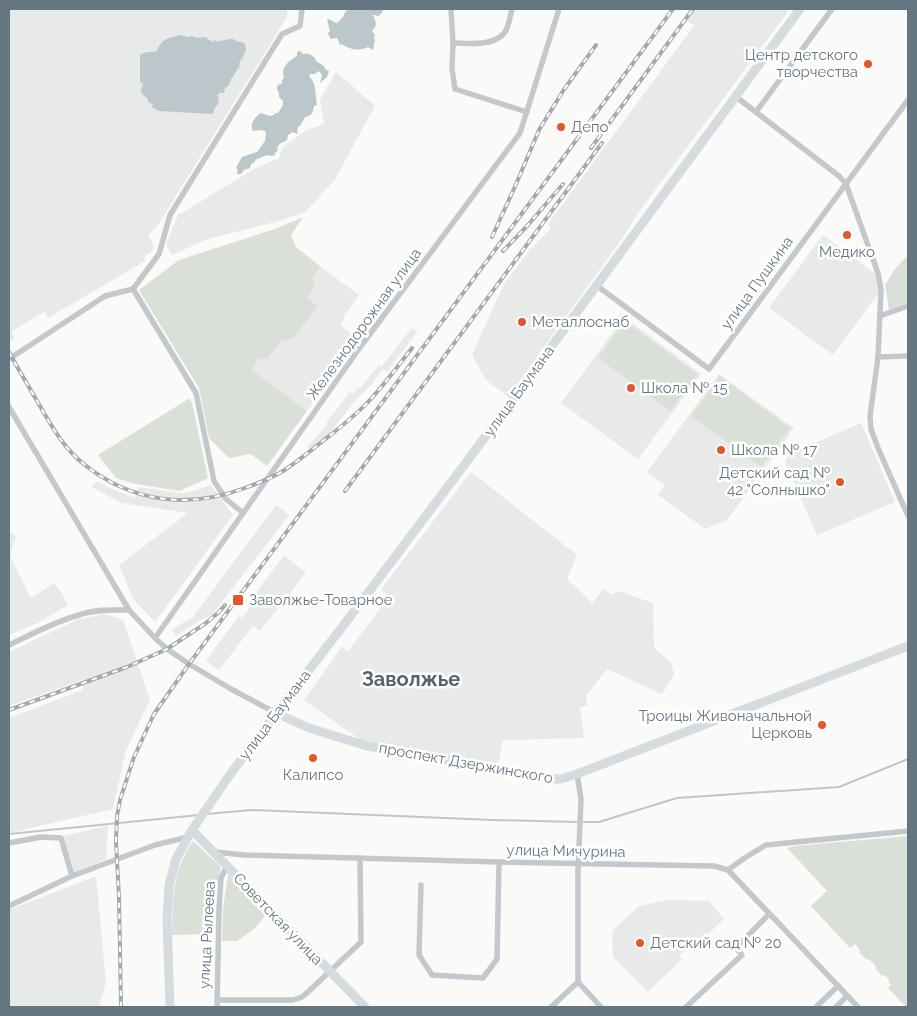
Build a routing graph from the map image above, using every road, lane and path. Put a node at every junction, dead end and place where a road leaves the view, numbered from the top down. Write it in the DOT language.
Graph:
graph roads {
  1 [pos="302,9"];
  2 [pos="451,9"];
  3 [pos="512,9"];
  4 [pos="559,9"];
  5 [pos="800,9"];
  6 [pos="832,9"];
  7 [pos="452,43"];
  8 [pos="735,96"];
  9 [pos="908,100"];
  10 [pos="527,112"];
  11 [pos="756,112"];
  12 [pos="846,184"];
  13 [pos="596,285"];
  14 [pos="133,289"];
  15 [pos="908,306"];
  16 [pos="880,316"];
  17 [pos="908,356"];
  18 [pos="878,357"];
  19 [pos="9,359"];
  20 [pos="9,407"];
  21 [pos="243,513"];
  22 [pos="908,516"];
  23 [pos="129,610"];
  24 [pos="155,638"];
  25 [pos="9,645"];
  26 [pos="908,646"];
  27 [pos="276,713"];
  28 [pos="577,774"];
  29 [pos="908,831"];
  30 [pos="190,834"];
  31 [pos="9,843"];
  32 [pos="214,852"];
  33 [pos="360,858"];
  34 [pos="499,862"];
  35 [pos="578,864"];
  36 [pos="227,866"];
  37 [pos="728,870"];
  38 [pos="72,876"];
  39 [pos="421,885"];
  40 [pos="9,906"];
  41 [pos="769,914"];
  42 [pos="330,972"];
  43 [pos="578,982"];
  44 [pos="838,986"];
  45 [pos="847,996"];
  46 [pos="217,1000"];
  47 [pos="170,1007"];
  48 [pos="217,1007"];
  49 [pos="365,1007"];
  50 [pos="551,1007"];
  51 [pos="601,1007"];
  52 [pos="686,1007"];
  53 [pos="816,1007"];
  54 [pos="836,1007"];
  55 [pos="858,1007"];
  1 -- 14 [label="street"];
  2 -- 7 [label="street"];
  3 -- 7 [label="street"];
  4 -- 10 [label="street, Железнодорожная улица"];
  5 -- 8 [label="main road, улица Баумана"];
  6 -- 11 [label="street"];
  7 -- 10 [label="street"];
  8 -- 11 [label="street"];
  8 -- 13 [label="main road, улица Баумана"];
  9 -- 12 [label="street, улица Пушкина"];
  10 -- 21 [label="street, Железнодорожная улица"];
  11 -- 12 [label="street"];
  12 -- 13 [label="street, улица Пушкина"];
  12 -- 16 [label="street"];
  13 -- 27 [label="main road, улица Баумана"];
  14 -- 19 [label="street"];
  14 -- 21 [label="street"];
  15 -- 16 [label="street"];
  16 -- 18 [label="street"];
  17 -- 18 [label="street"];
  18 -- 22 [label="street"];
  20 -- 23 [label="street"];
  21 -- 24 [label="street, Железнодорожная улица"];
  23 -- 24 [label="street"];
  23 -- 25 [label="street"];
  24 -- 27 [label="street"];
  26 -- 28 [label="main road, проспект Дзержинского"];
  27 -- 28 [label="main road, проспект Дзержинского"];
  27 -- 30 [label="main road, улица Баумана"];
  28 -- 35 [label="street"];
  29 -- 37 [label="street"];
  30 -- 32 [label="main road, Советская улица"];
  30 -- 38 [label="street"];
  30 -- 47 [label="main road, улица Баумана"];
  31 -- 38 [label="street"];
  32 -- 33 [label="street, улица Мичурина"];
  32 -- 36 [label="main road, Советская улица"];
  33 -- 34 [label="street, улица Мичурина"];
  33 -- 42 [label="street"];
  34 -- 35 [label="street, улица Мичурина"];
  34 -- 39 [label="street"];
  35 -- 37 [label="street, улица Мичурина"];
  35 -- 43 [label="street"];
  36 -- 42 [label="main road, Советская улица"];
  36 -- 46 [label="street, улица Рылеева"];
  37 -- 41 [label="street"];
  38 -- 40 [label="street"];
  41 -- 44 [label="street"];
  41 -- 52 [label="street"];
  42 -- 46 [label="street"];
  42 -- 49 [label="main road, Советская улица"];
  43 -- 50 [label="street"];
  43 -- 51 [label="street"];
  44 -- 45 [label="street"];
  44 -- 53 [label="street"];
  45 -- 54 [label="street"];
  45 -- 55 [label="street"];
  46 -- 48 [label="street, улица Рылеева"];
}
